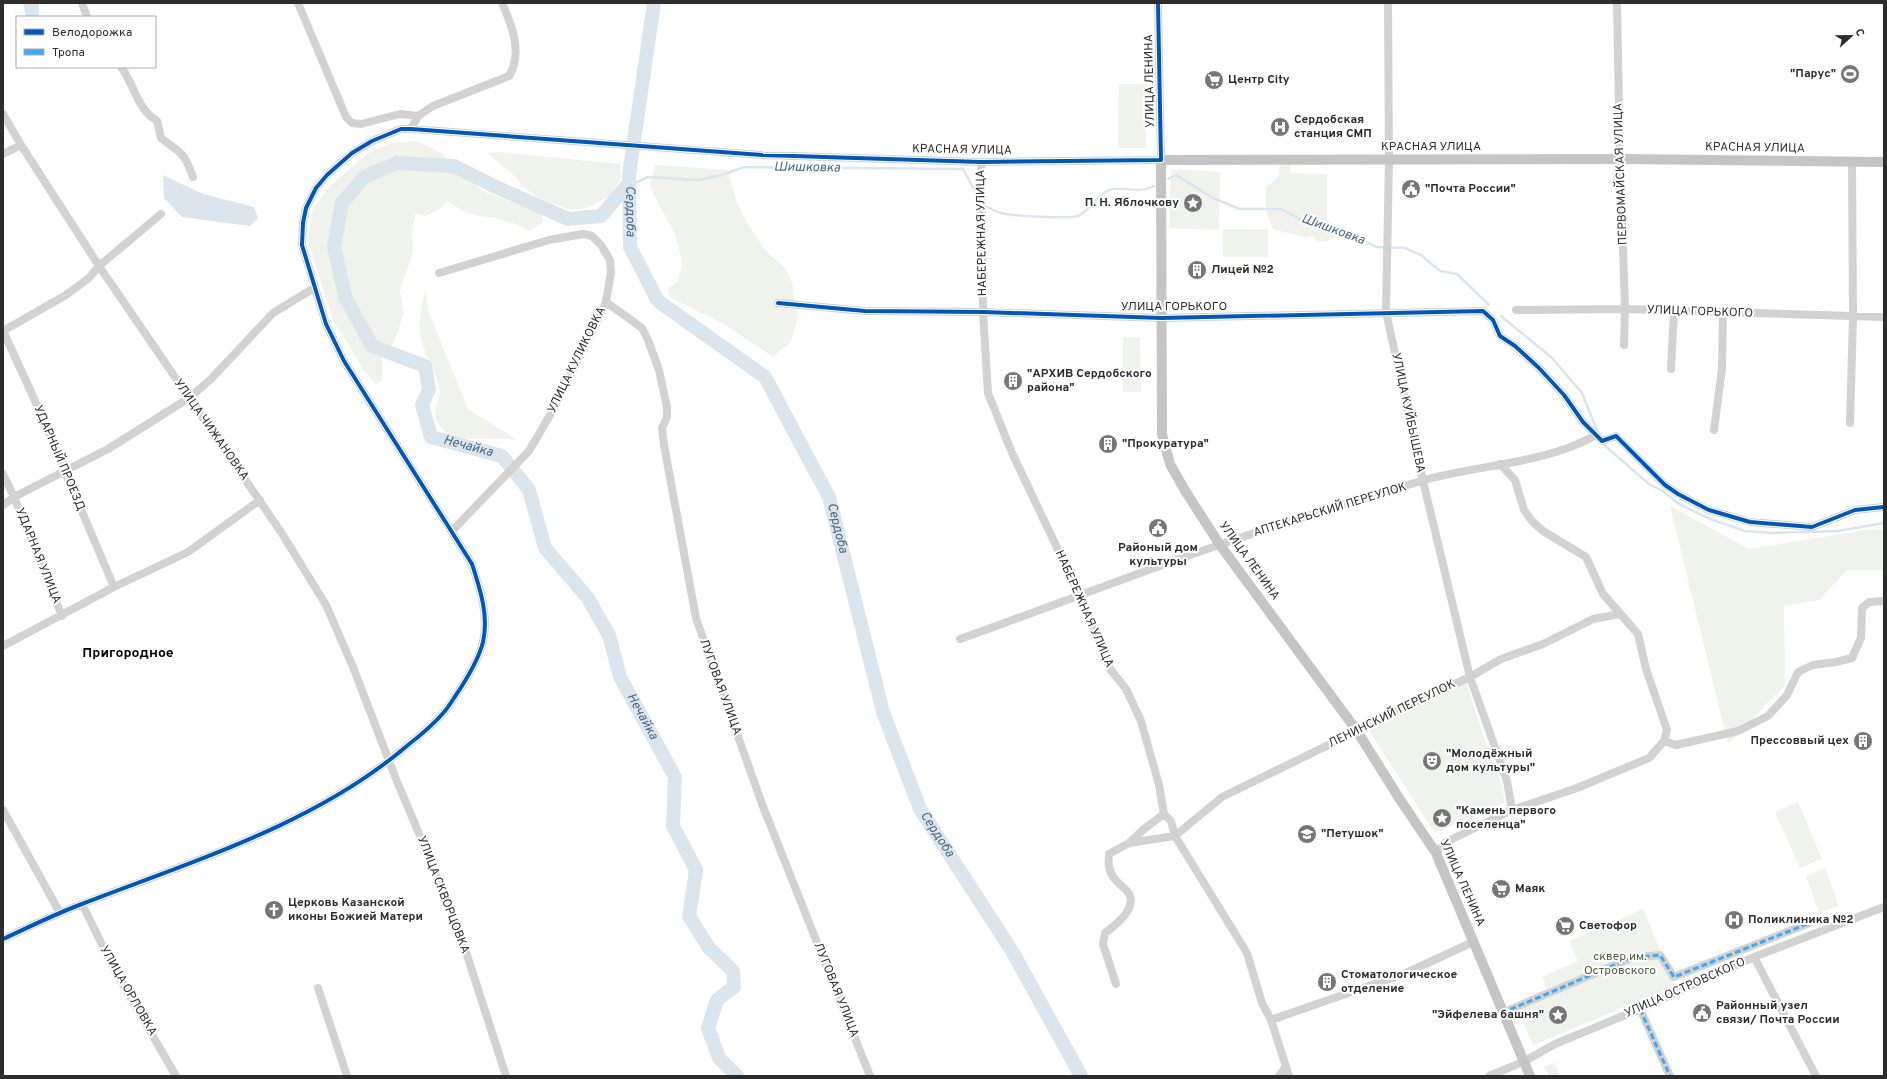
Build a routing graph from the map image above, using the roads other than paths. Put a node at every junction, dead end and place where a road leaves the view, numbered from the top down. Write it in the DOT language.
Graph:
graph roads {
  1 [pos="82,3"];
  2 [pos="298,3"];
  3 [pos="502,3"];
  4 [pos="1158,3"];
  5 [pos="1388,3"];
  6 [pos="1617,3"];
  7 [pos="87,16"];
  8 [pos="122,68"];
  9 [pos="3,114"];
  10 [pos="418,116"];
  11 [pos="411,129"];
  12 [pos="21,145"];
  13 [pos="3,154"];
  14 [pos="1620,159"];
  15 [pos="1161,160"];
  16 [pos="1389,160"];
  17 [pos="981,162"];
  18 [pos="1852,162"];
  19 [pos="1884,162"];
  20 [pos="193,177"];
  21 [pos="161,214"];
  22 [pos="99,266"];
  23 [pos="439,273"];
  24 [pos="314,288"];
  25 [pos="606,302"];
  26 [pos="778,303"];
  27 [pos="1625,309"];
  28 [pos="1516,310"];
  29 [pos="1674,311"];
  30 [pos="984,312"];
  31 [pos="1386,312"];
  32 [pos="1723,312"];
  33 [pos="1853,317"];
  34 [pos="1884,317"];
  35 [pos="1162,318"];
  36 [pos="3,331"];
  37 [pos="1624,345"];
  38 [pos="1671,369"];
  39 [pos="189,398"];
  40 [pos="1850,423"];
  41 [pos="1714,430"];
  42 [pos="1598,437"];
  43 [pos="1500,464"];
  44 [pos="65,472"];
  45 [pos="3,474"];
  46 [pos="1423,481"];
  47 [pos="14,497"];
  48 [pos="260,500"];
  49 [pos="3,506"];
  50 [pos="1884,507"];
  51 [pos="452,531"];
  52 [pos="1220,545"];
  53 [pos="114,587"];
  54 [pos="1080,596"];
  55 [pos="1884,601"];
  56 [pos="1620,614"];
  57 [pos="62,616"];
  58 [pos="960,639"];
  59 [pos="3,646"];
  60 [pos="1470,677"];
  61 [pos="1357,731"];
  62 [pos="1664,740"];
  63 [pos="390,761"];
  64 [pos="3,810"];
  65 [pos="1512,810"];
  66 [pos="1164,814"];
  67 [pos="1175,836"];
  68 [pos="1129,843"];
  69 [pos="1436,853"];
  70 [pos="82,904"];
  71 [pos="1884,907"];
  72 [pos="60,913"];
  73 [pos="1817,920"];
  74 [pos="3,939"];
  75 [pos="1473,942"];
  76 [pos="1754,957"];
  77 [pos="1116,984"];
  78 [pos="318,988"];
  79 [pos="1640,1009"];
  80 [pos="1502,1013"];
  81 [pos="1271,1020"];
  82 [pos="1522,1062"];
  83 [pos="1286,1066"];
  84 [pos="176,1076"];
  85 [pos="347,1076"];
  86 [pos="506,1076"];
  87 [pos="870,1076"];
  88 [pos="1279,1076"];
  89 [pos="1289,1076"];
  90 [pos="1489,1076"];
  91 [pos="1530,1076"];
  92 [pos="1670,1076"];
  93 [pos="1816,1076"];
  1 -- 7 [label="street"];
  2 -- 10 [label="street"];
  3 -- 10 [label="street"];
  4 -- 15 [label="street, УЛИЦА ЛЕНИНА"];
  5 -- 16 [label="street, УЛИЦА КУЙБЫШЕВА"];
  6 -- 14 [label="street, ПЕРВОМАЙСКАЯ УЛИЦА"];
  8 -- 20 [label="street"];
  9 -- 12 [label="street, УЛИЦА ЧИЖАНОВКА"];
  10 -- 11 [label="street"];
  11 -- 17 [label="street, КРАСНАЯ УЛИЦА"];
  11 -- 24 [label="street, КРАСНАЯ УЛИЦА"];
  12 -- 13 [label="street"];
  12 -- 22 [label="street, УЛИЦА ЧИЖАНОВКА"];
  14 -- 16 [label="main road, КРАСНАЯ УЛИЦА"];
  14 -- 18 [label="main road, КРАСНАЯ УЛИЦА"];
  14 -- 27 [label="street, ПЕРВОМАЙСКАЯ УЛИЦА"];
  15 -- 16 [label="main road, КРАСНАЯ УЛИЦА"];
  15 -- 17 [label="street, КРАСНАЯ УЛИЦА"];
  15 -- 35 [label="main road, УЛИЦА ЛЕНИНА"];
  16 -- 31 [label="street, УЛИЦА КУЙБЫШЕВА"];
  17 -- 30 [label="street, НАБЕРЕЖНАЯ УЛИЦА"];
  18 -- 19 [label="main road, КРАСНАЯ УЛИЦА"];
  18 -- 33 [label="street"];
  21 -- 22 [label="street"];
  22 -- 36 [label="street"];
  22 -- 39 [label="street, УЛИЦА ЧИЖАНОВКА"];
  23 -- 25 [label="street, УЛИЦА КУЛИКОВКА"];
  24 -- 39 [label="street"];
  24 -- 51 [label="street, КРАСНАЯ УЛИЦА"];
  25 -- 51 [label="street, УЛИЦА КУЛИКОВКА"];
  25 -- 87 [label="street, ЛУГОВАЯ УЛИЦА"];
  26 -- 30 [label="street, УЛИЦА ГОРЬКОГО"];
  27 -- 28 [label="street, УЛИЦА ГОРЬКОГО"];
  27 -- 29 [label="street, УЛИЦА ГОРЬКОГО"];
  27 -- 37 [label="street, ПЕРВОМАЙСКАЯ УЛИЦА"];
  29 -- 32 [label="street, УЛИЦА ГОРЬКОГО"];
  29 -- 38 [label="street"];
  30 -- 35 [label="street, УЛИЦА ГОРЬКОГО"];
  30 -- 54 [label="street, НАБЕРЕЖНАЯ УЛИЦА"];
  31 -- 35 [label="street, УЛИЦА ГОРЬКОГО"];
  31 -- 42 [label="street, УЛИЦА ГОРЬКОГО"];
  31 -- 46 [label="street, УЛИЦА КУЙБЫШЕВА"];
  32 -- 33 [label="street, УЛИЦА ГОРЬКОГО"];
  32 -- 41 [label="street"];
  33 -- 34 [label="street, УЛИЦА ГОРЬКОГО"];
  33 -- 40 [label="street"];
  35 -- 52 [label="main road, УЛИЦА ЛЕНИНА"];
  36 -- 44 [label="street, УДАРНЫЙ ПРОЕЗД"];
  39 -- 44 [label="street"];
  39 -- 48 [label="street, УЛИЦА ЧИЖАНОВКА"];
  42 -- 43 [label="street, АПТЕКАРЬСКИЙ ПЕРЕУЛОК"];
  42 -- 50 [label="street"];
  43 -- 46 [label="street, АПТЕКАРЬСКИЙ ПЕРЕУЛОК"];
  43 -- 56 [label="street"];
  44 -- 47 [label="street"];
  44 -- 53 [label="street, УДАРНЫЙ ПРОЕЗД"];
  45 -- 47 [label="street, УДАРНАЯ УЛИЦА"];
  46 -- 52 [label="street, АПТЕКАРЬСКИЙ ПЕРЕУЛОК"];
  46 -- 60 [label="street, УЛИЦА КУЙБЫШЕВА"];
  47 -- 49 [label="street"];
  47 -- 57 [label="street, УДАРНАЯ УЛИЦА"];
  48 -- 53 [label="street"];
  48 -- 63 [label="street, УЛИЦА ЧИЖАНОВКА"];
  51 -- 63 [label="street, КРАСНАЯ УЛИЦА"];
  52 -- 54 [label="street, АПТЕКАРЬСКИЙ ПЕРЕУЛОК"];
  52 -- 61 [label="main road, УЛИЦА ЛЕНИНА"];
  53 -- 57 [label="street"];
  54 -- 58 [label="street, АПТЕКАРЬСКИЙ ПЕРЕУЛОК"];
  54 -- 66 [label="street, НАБЕРЕЖНАЯ УЛИЦА"];
  55 -- 62 [label="street"];
  56 -- 60 [label="street, ЛЕНИНСКИЙ ПЕРЕУЛОК"];
  56 -- 62 [label="street"];
  57 -- 59 [label="street"];
  60 -- 61 [label="street, ЛЕНИНСКИЙ ПЕРЕУЛОК"];
  60 -- 65 [label="street, УЛИЦА КУЙБЫШЕВА"];
  61 -- 67 [label="street, ЛЕНИНСКИЙ ПЕРЕУЛОК"];
  61 -- 69 [label="main road, УЛИЦА ЛЕНИНА"];
  62 -- 65 [label="street"];
  63 -- 70 [label="street, КРАСНАЯ УЛИЦА"];
  63 -- 86 [label="street, УЛИЦА СКВОРЦОВКА"];
  64 -- 72 [label="street"];
  65 -- 69 [label="street"];
  66 -- 67 [label="street, НАБЕРЕЖНАЯ УЛИЦА"];
  66 -- 68 [label="street"];
  67 -- 68 [label="street"];
  67 -- 81 [label="street, НАБЕРЕЖНАЯ УЛИЦА"];
  68 -- 77 [label="street"];
  69 -- 75 [label="main road, УЛИЦА ЛЕНИНА"];
  70 -- 72 [label="street, КРАСНАЯ УЛИЦА"];
  70 -- 84 [label="street, УЛИЦА ОРЛОВКА"];
  71 -- 76 [label="street, УЛИЦА ОСТРОВСКОГО"];
  72 -- 74 [label="street, КРАСНАЯ УЛИЦА"];
  73 -- 80 [label="street"];
  75 -- 80 [label="main road, УЛИЦА ЛЕНИНА"];
  75 -- 81 [label="street"];
  76 -- 79 [label="street, УЛИЦА ОСТРОВСКОГО"];
  76 -- 93 [label="street"];
  78 -- 85 [label="street"];
  79 -- 82 [label="street, УЛИЦА ОСТРОВСКОГО"];
  79 -- 92 [label="street"];
  80 -- 82 [label="main road, УЛИЦА ЛЕНИНА"];
  81 -- 83 [label="street, НАБЕРЕЖНАЯ УЛИЦА"];
  82 -- 90 [label="street, УЛИЦА ОСТРОВСКОГО"];
  82 -- 91 [label="main road, УЛИЦА ЛЕНИНА"];
  83 -- 88 [label="street"];
  83 -- 89 [label="street, НАБЕРЕЖНАЯ УЛИЦА"];
}
